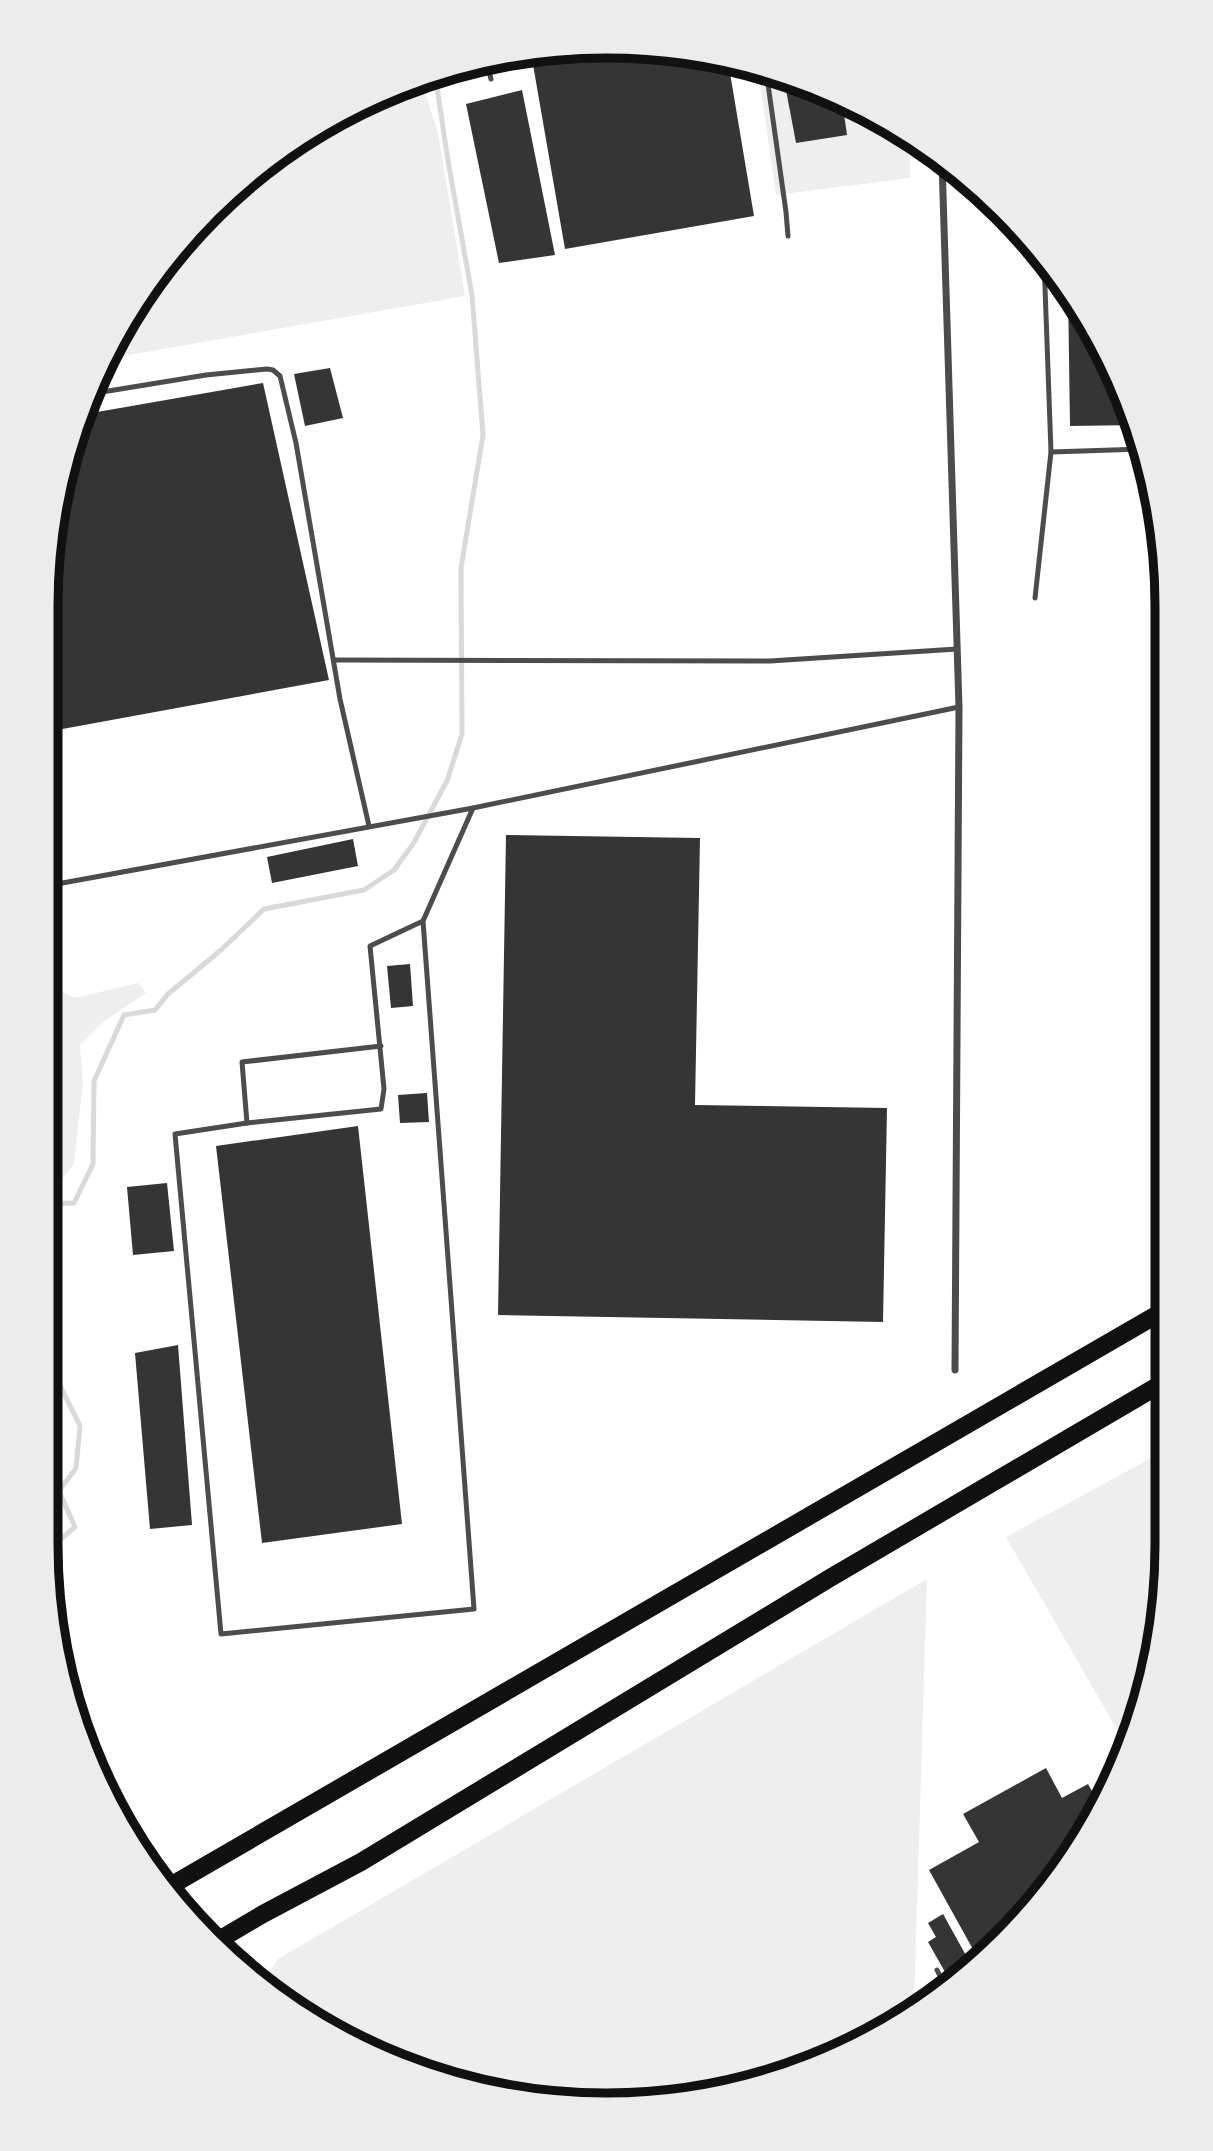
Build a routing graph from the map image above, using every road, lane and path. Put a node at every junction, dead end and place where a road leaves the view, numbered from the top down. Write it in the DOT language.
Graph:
graph roads {
  1 [pos="489,70"];
  2 [pos="491,79"];
  3 [pos="768,82"];
  4 [pos="942,172"];
  5 [pos="788,236"];
  6 [pos="1045,276"];
  7 [pos="102,392"];
  8 [pos="1132,449"];
  9 [pos="1051,452"];
  10 [pos="1035,598"];
  11 [pos="957,649"];
  12 [pos="334,660"];
  13 [pos="959,707"];
  14 [pos="473,808"];
  15 [pos="369,826"];
  16 [pos="58,884"];
  17 [pos="423,920"];
  18 [pos="381,1046"];
  19 [pos="247,1123"];
  20 [pos="1155,1316"];
  21 [pos="955,1370"];
  22 [pos="1155,1387"];
  23 [pos="175,1883"];
  24 [pos="223,1938"];
  25 [pos="937,1970"];
  26 [pos="942,1979"];
  1 -- 2 [label="lane"];
  3 -- 5 [label="lane"];
  4 -- 11 [label="street"];
  6 -- 9 [label="lane"];
  7 -- 12 [label="lane"];
  8 -- 9 [label="lane"];
  9 -- 10 [label="lane"];
  11 -- 12 [label="lane"];
  11 -- 13 [label="street"];
  12 -- 15 [label="lane"];
  13 -- 14 [label="lane"];
  13 -- 21 [label="street"];
  14 -- 15 [label="lane"];
  14 -- 17 [label="lane"];
  15 -- 16 [label="lane"];
  17 -- 18 [label="lane"];
  17 -- 19 [label="lane"];
  18 -- 19 [label="lane"];
  18 -- 19 [label="lane"];
  20 -- 23 [label="highway"];
  22 -- 24 [label="highway"];
  25 -- 26 [label="lane"];
}
